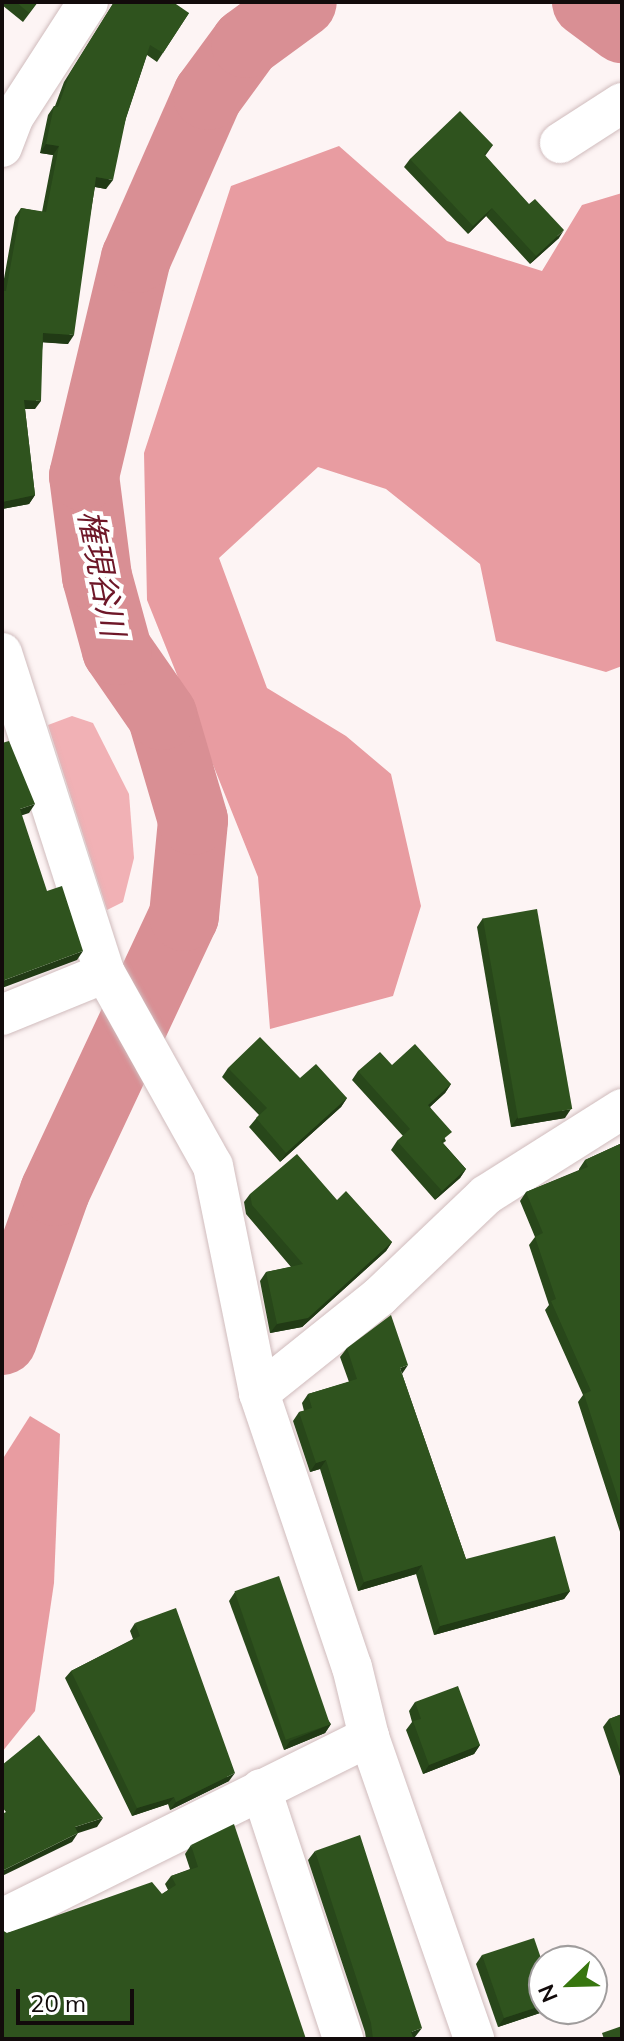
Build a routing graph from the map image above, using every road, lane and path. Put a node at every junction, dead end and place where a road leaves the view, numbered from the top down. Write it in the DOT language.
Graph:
graph roads {
  1 [pos="88,2"];
  2 [pos="622,103"];
  3 [pos="560,143"];
  4 [pos="2,147"];
  5 [pos="2,653"];
  6 [pos="13,723"];
  7 [pos="113,985"];
  8 [pos="2,1015"];
  9 [pos="622,1109"];
  10 [pos="259,1393"];
  11 [pos="369,1737"];
  12 [pos="261,1789"];
  13 [pos="2,1919"];
  14 [pos="343,2039"];
  15 [pos="474,2039"];
  1 -- 4 [label="street"];
  2 -- 3 [label="street"];
  5 -- 6 [label="street"];
  6 -- 7 [label="street"];
  7 -- 8 [label="street"];
  7 -- 10 [label="street"];
  9 -- 10 [label="street"];
  10 -- 11 [label="street"];
  11 -- 12 [label="street"];
  11 -- 15 [label="street"];
  12 -- 13 [label="street"];
  12 -- 14 [label="street"];
}
